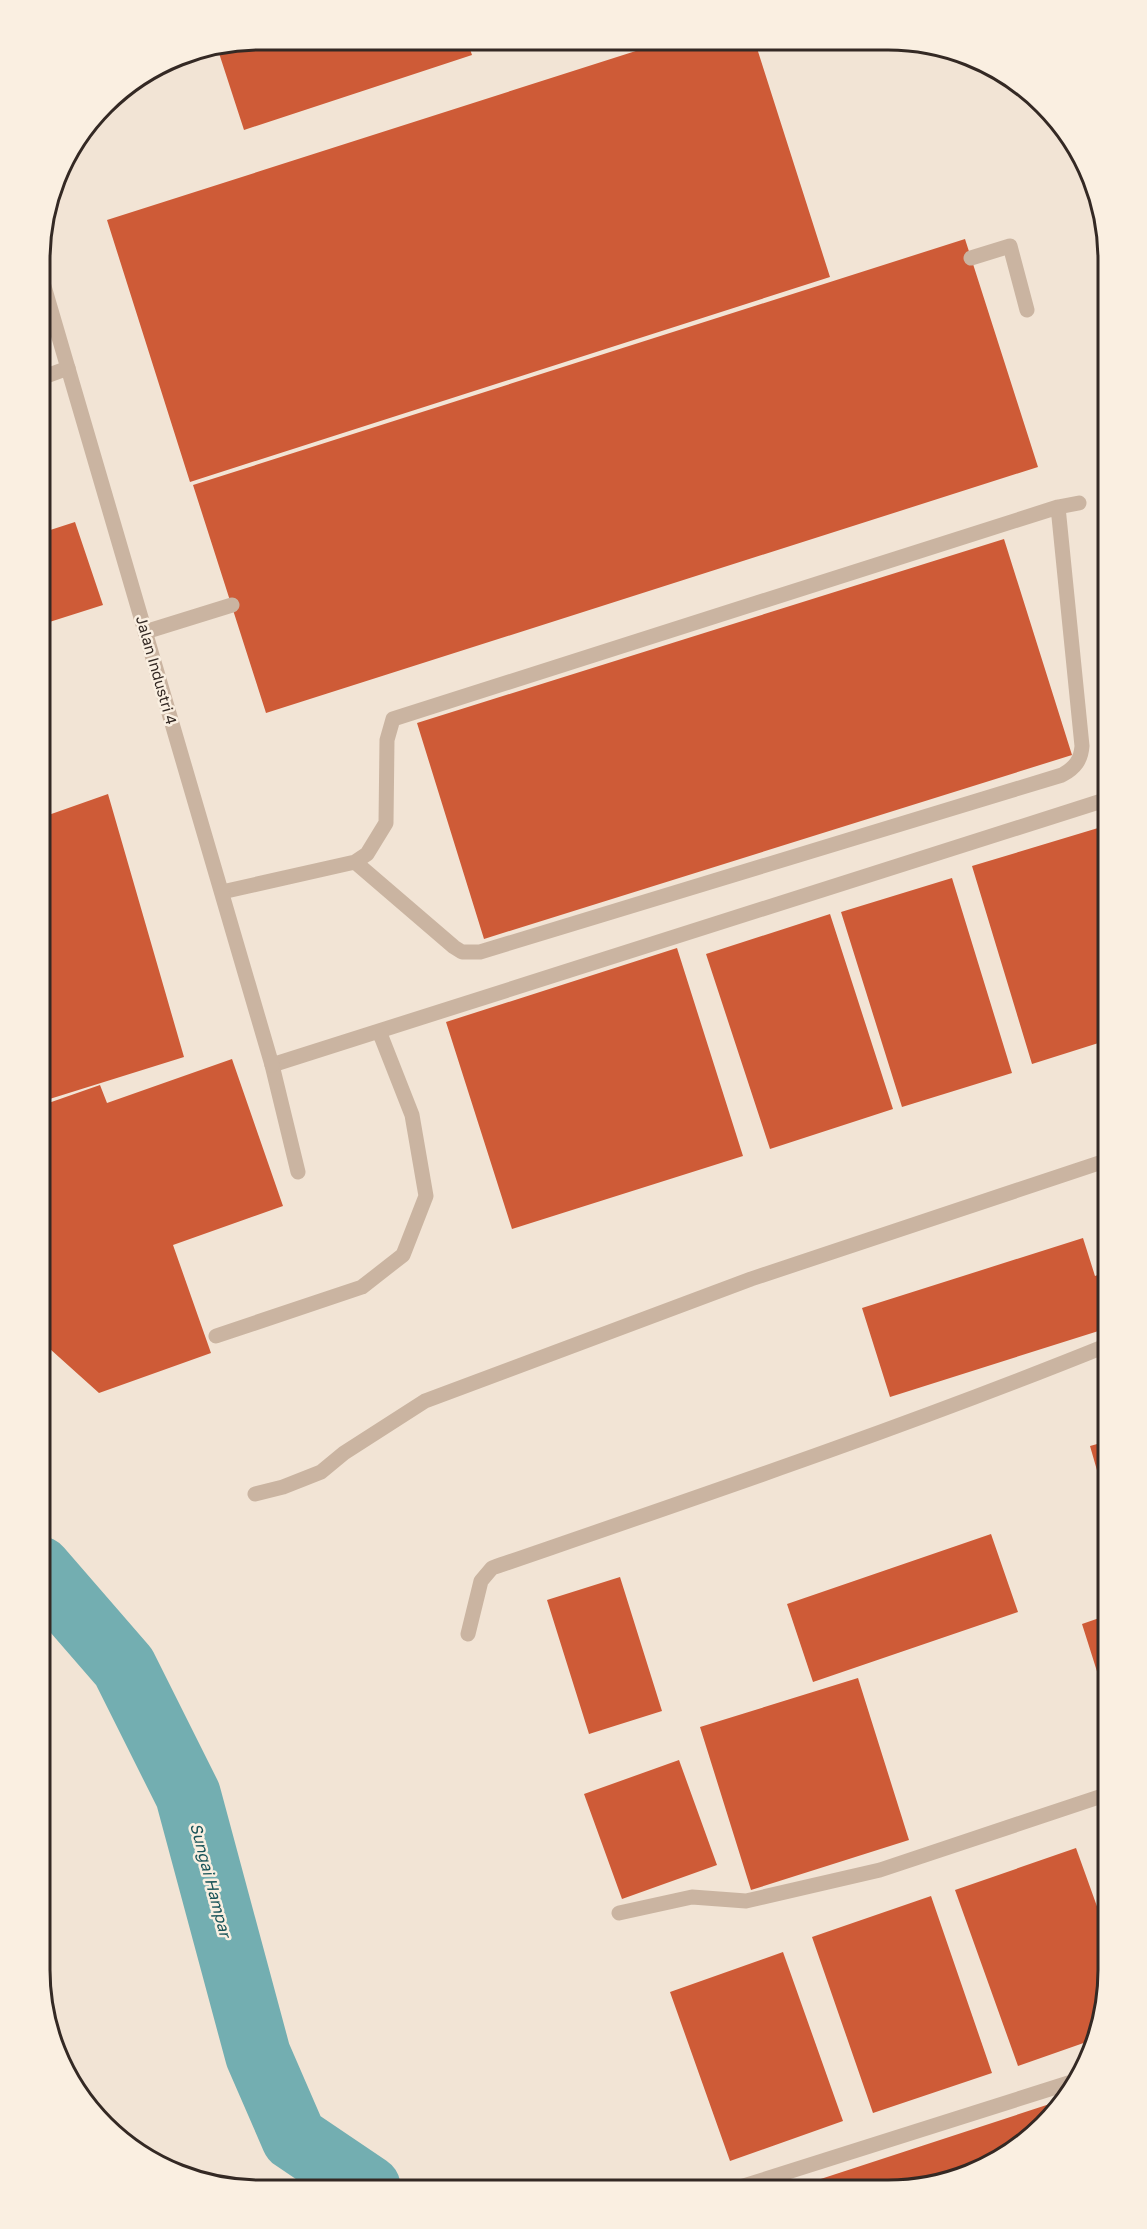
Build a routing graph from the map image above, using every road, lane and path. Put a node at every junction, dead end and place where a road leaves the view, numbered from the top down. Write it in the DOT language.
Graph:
graph roads {
  1 [pos="971,258"];
  2 [pos="50,307"];
  3 [pos="1027,310"];
  4 [pos="68,368"];
  5 [pos="50,375"];
  6 [pos="1078,502"];
  7 [pos="1058,507"];
  8 [pos="232,605"];
  9 [pos="145,633"];
  10 [pos="1098,802"];
  11 [pos="355,862"];
  12 [pos="222,892"];
  13 [pos="379,1031"];
  14 [pos="272,1065"];
  15 [pos="1097,1164"];
  16 [pos="298,1172"];
  17 [pos="216,1336"];
  18 [pos="1097,1350"];
  19 [pos="255,1494"];
  20 [pos="468,1634"];
  21 [pos="1097,1798"];
  22 [pos="619,1913"];
  23 [pos="1062,2085"];
  24 [pos="763,2180"];
  1 -- 3 [label="street"];
  2 -- 4 [label="street, Jalan Industri 4"];
  4 -- 5 [label="street"];
  4 -- 9 [label="street, Jalan Industri 4"];
  6 -- 7 [label="street"];
  7 -- 11 [label="street"];
  7 -- 11 [label="street"];
  8 -- 9 [label="street"];
  9 -- 12 [label="street, Jalan Industri 4"];
  10 -- 13 [label="street"];
  11 -- 12 [label="street"];
  12 -- 14 [label="street, Jalan Industri 4"];
  13 -- 14 [label="street"];
  13 -- 17 [label="street"];
  14 -- 16 [label="street, Jalan Industri 4"];
  15 -- 19 [label="street"];
  18 -- 20 [label="street"];
  21 -- 22 [label="street"];
  23 -- 24 [label="street"];
}
